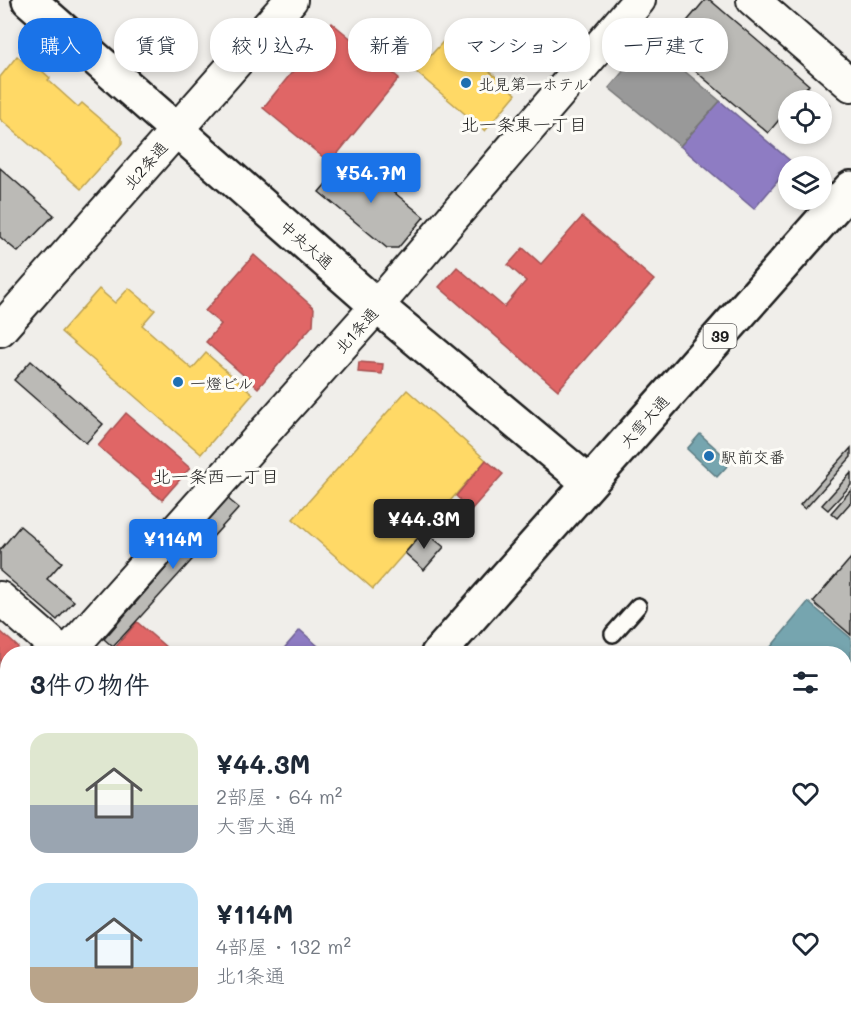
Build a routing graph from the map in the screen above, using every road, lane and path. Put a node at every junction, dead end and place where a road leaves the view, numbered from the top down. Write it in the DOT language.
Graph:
graph roads {
  1 [pos="29,0"];
  2 [pos="291,0"];
  3 [pos="639,0"];
  4 [pos="753,0"];
  5 [pos="851,85"];
  6 [pos="177,129"];
  7 [pos="851,188"];
  8 [pos="377,306"];
  9 [pos="0,330"];
  10 [pos="589,483"];
  11 [pos="0,598"];
  12 [pos="638,606"];
  13 [pos="614,634"];
  14 [pos="56,646"];
  15 [pos="72,646"];
  16 [pos="445,646"];
  1 -- 6 [label="main road, 中央大通"];
  2 -- 6 [label="street, 北2条通"];
  3 -- 8 [label="street, 北1条通"];
  4 -- 5 [label="street"];
  6 -- 8 [label="main road, 中央大通"];
  6 -- 9 [label="street, 北2条通"];
  7 -- 10 [label="main road, 大雪大通 / 39"];
  8 -- 10 [label="main road, 中央大通"];
  8 -- 15 [label="street, 北1条通"];
  10 -- 16 [label="main road, 大雪大通 / 39"];
  11 -- 14 [label="street"];
  12 -- 13 [label="lane"];
}
